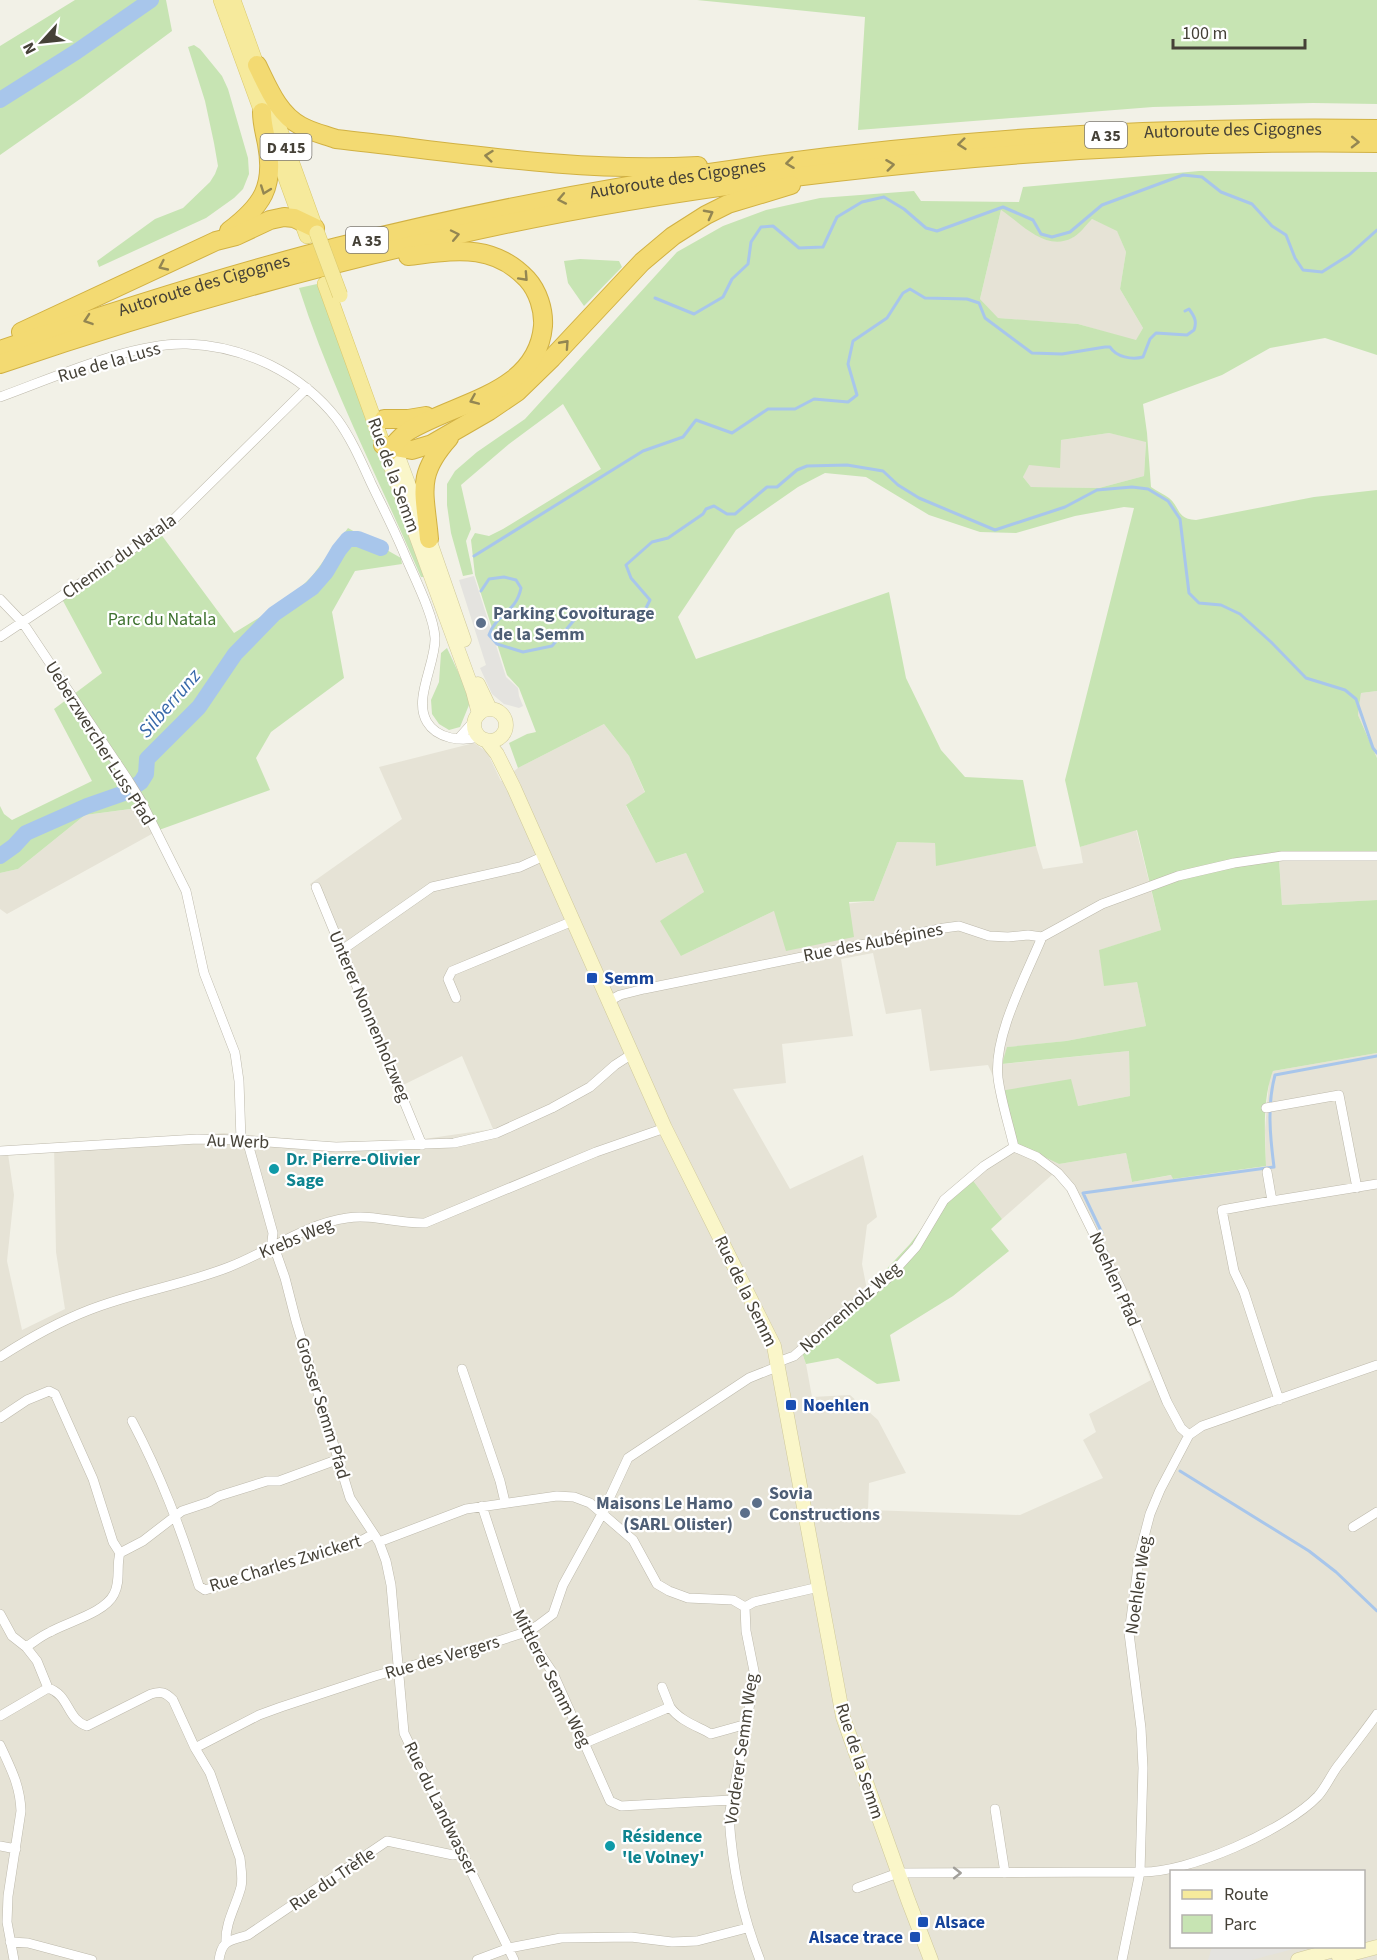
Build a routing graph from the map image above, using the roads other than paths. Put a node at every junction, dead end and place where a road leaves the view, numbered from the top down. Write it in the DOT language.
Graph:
graph roads {
  1 [pos="221,0"];
  2 [pos="233,0"];
  3 [pos="257,65"];
  4 [pos="262,112"];
  5 [pos="1377,129"];
  6 [pos="1377,143"];
  7 [pos="743,168"];
  8 [pos="832,172"];
  9 [pos="310,229"];
  10 [pos="216,241"];
  11 [pos="321,277"];
  12 [pos="0,340"];
  13 [pos="0,350"];
  14 [pos="0,364"];
  15 [pos="307,388"];
  16 [pos="0,397"];
  17 [pos="451,409"];
  18 [pos="384,419"];
  19 [pos="454,432"];
  20 [pos="388,448"];
  21 [pos="429,539"];
  22 [pos="0,599"];
  23 [pos="23,622"];
  24 [pos="0,637"];
  25 [pos="481,714"];
  26 [pos="501,737"];
  27 [pos="459,738"];
  28 [pos="483,739"];
  29 [pos="514,788"];
  30 [pos="544,856"];
  31 [pos="1377,856"];
  32 [pos="316,887"];
  33 [pos="573,921"];
  34 [pos="1042,937"];
  35 [pos="342,950"];
  36 [pos="456,998"];
  37 [pos="609,1002"];
  38 [pos="632,1054"];
  39 [pos="1266,1108"];
  40 [pos="665,1128"];
  41 [pos="244,1140"];
  42 [pos="422,1145"];
  43 [pos="1014,1147"];
  44 [pos="0,1150"];
  45 [pos="1267,1172"];
  46 [pos="1377,1184"];
  47 [pos="1357,1188"];
  48 [pos="1272,1202"];
  49 [pos="274,1247"];
  50 [pos="0,1357"];
  51 [pos="779,1364"];
  52 [pos="1377,1365"];
  53 [pos="462,1369"];
  54 [pos="1279,1400"];
  55 [pos="0,1418"];
  56 [pos="132,1421"];
  57 [pos="1189,1435"];
  58 [pos="339,1459"];
  59 [pos="505,1502"];
  60 [pos="482,1506"];
  61 [pos="1377,1512"];
  62 [pos="602,1514"];
  63 [pos="176,1515"];
  64 [pos="1353,1527"];
  65 [pos="376,1538"];
  66 [pos="120,1553"];
  67 [pos="819,1587"];
  68 [pos="745,1607"];
  69 [pos="0,1614"];
  70 [pos="526,1632"];
  71 [pos="26,1647"];
  72 [pos="397,1670"];
  73 [pos="662,1686"];
  74 [pos="48,1688"];
  75 [pos="670,1707"];
  76 [pos="1377,1714"];
  77 [pos="0,1716"];
  78 [pos="747,1724"];
  79 [pos="585,1743"];
  80 [pos="0,1745"];
  81 [pos="195,1748"];
  82 [pos="731,1800"];
  83 [pos="995,1809"];
  84 [pos="0,1846"];
  85 [pos="16,1849"];
  86 [pos="463,1853"];
  87 [pos="1170,1870"];
  88 [pos="1170,1870"];
  89 [pos="1140,1872"];
  90 [pos="898,1873"];
  91 [pos="1005,1874"];
  92 [pos="857,1888"];
  93 [pos="747,1928"];
  94 [pos="10,1942"];
  95 [pos="226,1942"];
  96 [pos="1377,1947"];
  97 [pos="509,1948"];
  98 [pos="1344,1948"];
  99 [pos="14,1960"];
  100 [pos="92,1960"];
  101 [pos="219,1960"];
  102 [pos="477,1960"];
  103 [pos="514,1960"];
  104 [pos="760,1960"];
  105 [pos="931,1960"];
  106 [pos="1122,1960"];
  107 [pos="1298,1960"];
  108 [pos="1328,1960"];
  1 -- 4 [label="main road, D 415"];
  2 -- 3 [label="main road, D 415"];
  7 -- 3 [label="highway, one-way"];
  3 -- 9 [label="main road, D 415"];
  4 -- 9 [label="main road, D 415"];
  4 -- 10 [label="highway, one-way"];
  5 -- 7 [label="highway, Autoroute des Cigognes / A 35, one-way"];
  8 -- 6 [label="highway, Autoroute des Cigognes / A 35, one-way"];
  7 -- 13 [label="highway, Autoroute des Cigognes / A 35, one-way"];
  11 -- 8 [label="highway, Autoroute des Cigognes / A 35, one-way"];
  19 -- 8 [label="highway, one-way"];
  9 -- 10 [label="highway"];
  9 -- 11 [label="main road, Rue de la Semm / D 415"];
  9 -- 18 [label="main road, Rue de la Semm / D 415, bridge"];
  10 -- 12 [label="highway, one-way"];
  11 -- 14 [label="highway, Autoroute des Cigognes / A 35"];
  11 -- 17 [label="highway, one-way"];
  11 -- 20 [label="main road, Rue de la Semm / D 415"];
  15 -- 16 [label="street, Rue de la Luss"];
  15 -- 23 [label="street, Chemin du Natala"];
  15 -- 27 [label="street, Rue de la Luss"];
  17 -- 18 [label="highway"];
  17 -- 20 [label="highway"];
  18 -- 20 [label="main road, Rue de la Semm / D 415"];
  19 -- 20 [label="highway"];
  19 -- 21 [label="highway"];
  20 -- 21 [label="main road, Rue de la Semm / D 415"];
  20 -- 25 [label="main road, Rue de la Semm / D 415"];
  21 -- 25 [label="main road, Rue de la Semm / D 415"];
  22 -- 23 [label="street, Ueberzwercher Luss Pfad"];
  23 -- 24 [label="street, Chemin du Natala"];
  23 -- 41 [label="street, Ueberzwercher Luss Pfad"];
  25 -- 26 [label="main road"];
  25 -- 27 [label="street"];
  25 -- 28 [label="main road"];
  26 -- 28 [label="main road"];
  26 -- 29 [label="main road, Rue de la Semm"];
  27 -- 28 [label="street, Rue de la Luss"];
  28 -- 29 [label="main road, Rue de la Semm"];
  29 -- 30 [label="main road, Rue de la Semm"];
  30 -- 33 [label="main road, Rue de la Semm"];
  30 -- 35 [label="street"];
  31 -- 34 [label="street, Rue des Aubépines"];
  32 -- 35 [label="street, Unterer Nonnenholzweg"];
  33 -- 36 [label="street"];
  33 -- 37 [label="main road, Rue de la Semm"];
  34 -- 37 [label="street, Rue des Aubépines"];
  34 -- 43 [label="street"];
  35 -- 42 [label="street, Unterer Nonnenholzweg"];
  37 -- 38 [label="main road, Rue de la Semm"];
  38 -- 40 [label="main road, Rue de la Semm"];
  38 -- 42 [label="street, Au Werb"];
  39 -- 47 [label="street"];
  40 -- 49 [label="street, Krebs Weg"];
  40 -- 51 [label="main road, Rue de la Semm"];
  41 -- 42 [label="street, Au Werb"];
  41 -- 44 [label="street, Au Werb"];
  41 -- 49 [label="street, Grosser Semm Pfad"];
  43 -- 51 [label="street, Nonnenholz Weg"];
  43 -- 57 [label="street, Noehlen Pfad"];
  45 -- 48 [label="street"];
  46 -- 47 [label="street"];
  47 -- 48 [label="street"];
  48 -- 54 [label="street"];
  49 -- 50 [label="street, Krebs Weg"];
  49 -- 58 [label="street, Grosser Semm Pfad"];
  51 -- 62 [label="street, Rue des Vergers"];
  51 -- 67 [label="main road, Rue de la Semm"];
  52 -- 54 [label="street"];
  53 -- 59 [label="street"];
  54 -- 57 [label="street"];
  55 -- 66 [label="street"];
  56 -- 63 [label="street"];
  57 -- 89 [label="street, Noehlen Weg"];
  58 -- 63 [label="street"];
  58 -- 65 [label="street, Grosser Semm Pfad"];
  59 -- 60 [label="street"];
  59 -- 62 [label="street"];
  60 -- 65 [label="street"];
  60 -- 70 [label="street, Mittlerer Semm Weg"];
  61 -- 64 [label="street"];
  62 -- 68 [label="street"];
  62 -- 70 [label="street, Rue des Vergers"];
  63 -- 65 [label="street, Rue Charles Zwickert"];
  63 -- 66 [label="street"];
  65 -- 72 [label="street, Rue du Landwasser"];
  66 -- 71 [label="street"];
  67 -- 68 [label="street"];
  67 -- 90 [label="main road, Rue de la Semm"];
  68 -- 78 [label="street, Vorderer Semm Weg"];
  69 -- 71 [label="street"];
  70 -- 72 [label="street, Rue des Vergers"];
  70 -- 79 [label="street, Mittlerer Semm Weg"];
  71 -- 74 [label="street"];
  72 -- 81 [label="street, Rue des Vergers"];
  72 -- 86 [label="street, Rue du Landwasser"];
  73 -- 75 [label="street"];
  74 -- 77 [label="street"];
  74 -- 81 [label="street"];
  75 -- 78 [label="street"];
  75 -- 79 [label="street"];
  76 -- 87 [label="street"];
  78 -- 82 [label="street, Vorderer Semm Weg"];
  79 -- 82 [label="street, Mittlerer Semm Weg"];
  80 -- 85 [label="street"];
  81 -- 95 [label="street"];
  82 -- 93 [label="street, Vorderer Semm Weg"];
  83 -- 91 [label="street"];
  84 -- 85 [label="street"];
  85 -- 94 [label="street"];
  86 -- 95 [label="street, Rue du Trèfle"];
  86 -- 97 [label="street, Rue du Landwasser"];
  88 -- 89 [label="street"];
  89 -- 91 [label="street"];
  89 -- 106 [label="street, Noehlen Weg"];
  90 -- 91 [label="street, one-way"];
  90 -- 92 [label="street"];
  90 -- 105 [label="main road, Rue de la Semm"];
  93 -- 97 [label="street"];
  93 -- 104 [label="street, Vorderer Semm Weg"];
  94 -- 99 [label="street"];
  94 -- 100 [label="street"];
  95 -- 101 [label="street"];
  96 -- 108 [label="main road"];
  97 -- 102 [label="street"];
  97 -- 103 [label="street, Rue du Landwasser"];
  98 -- 107 [label="main road"];
}
